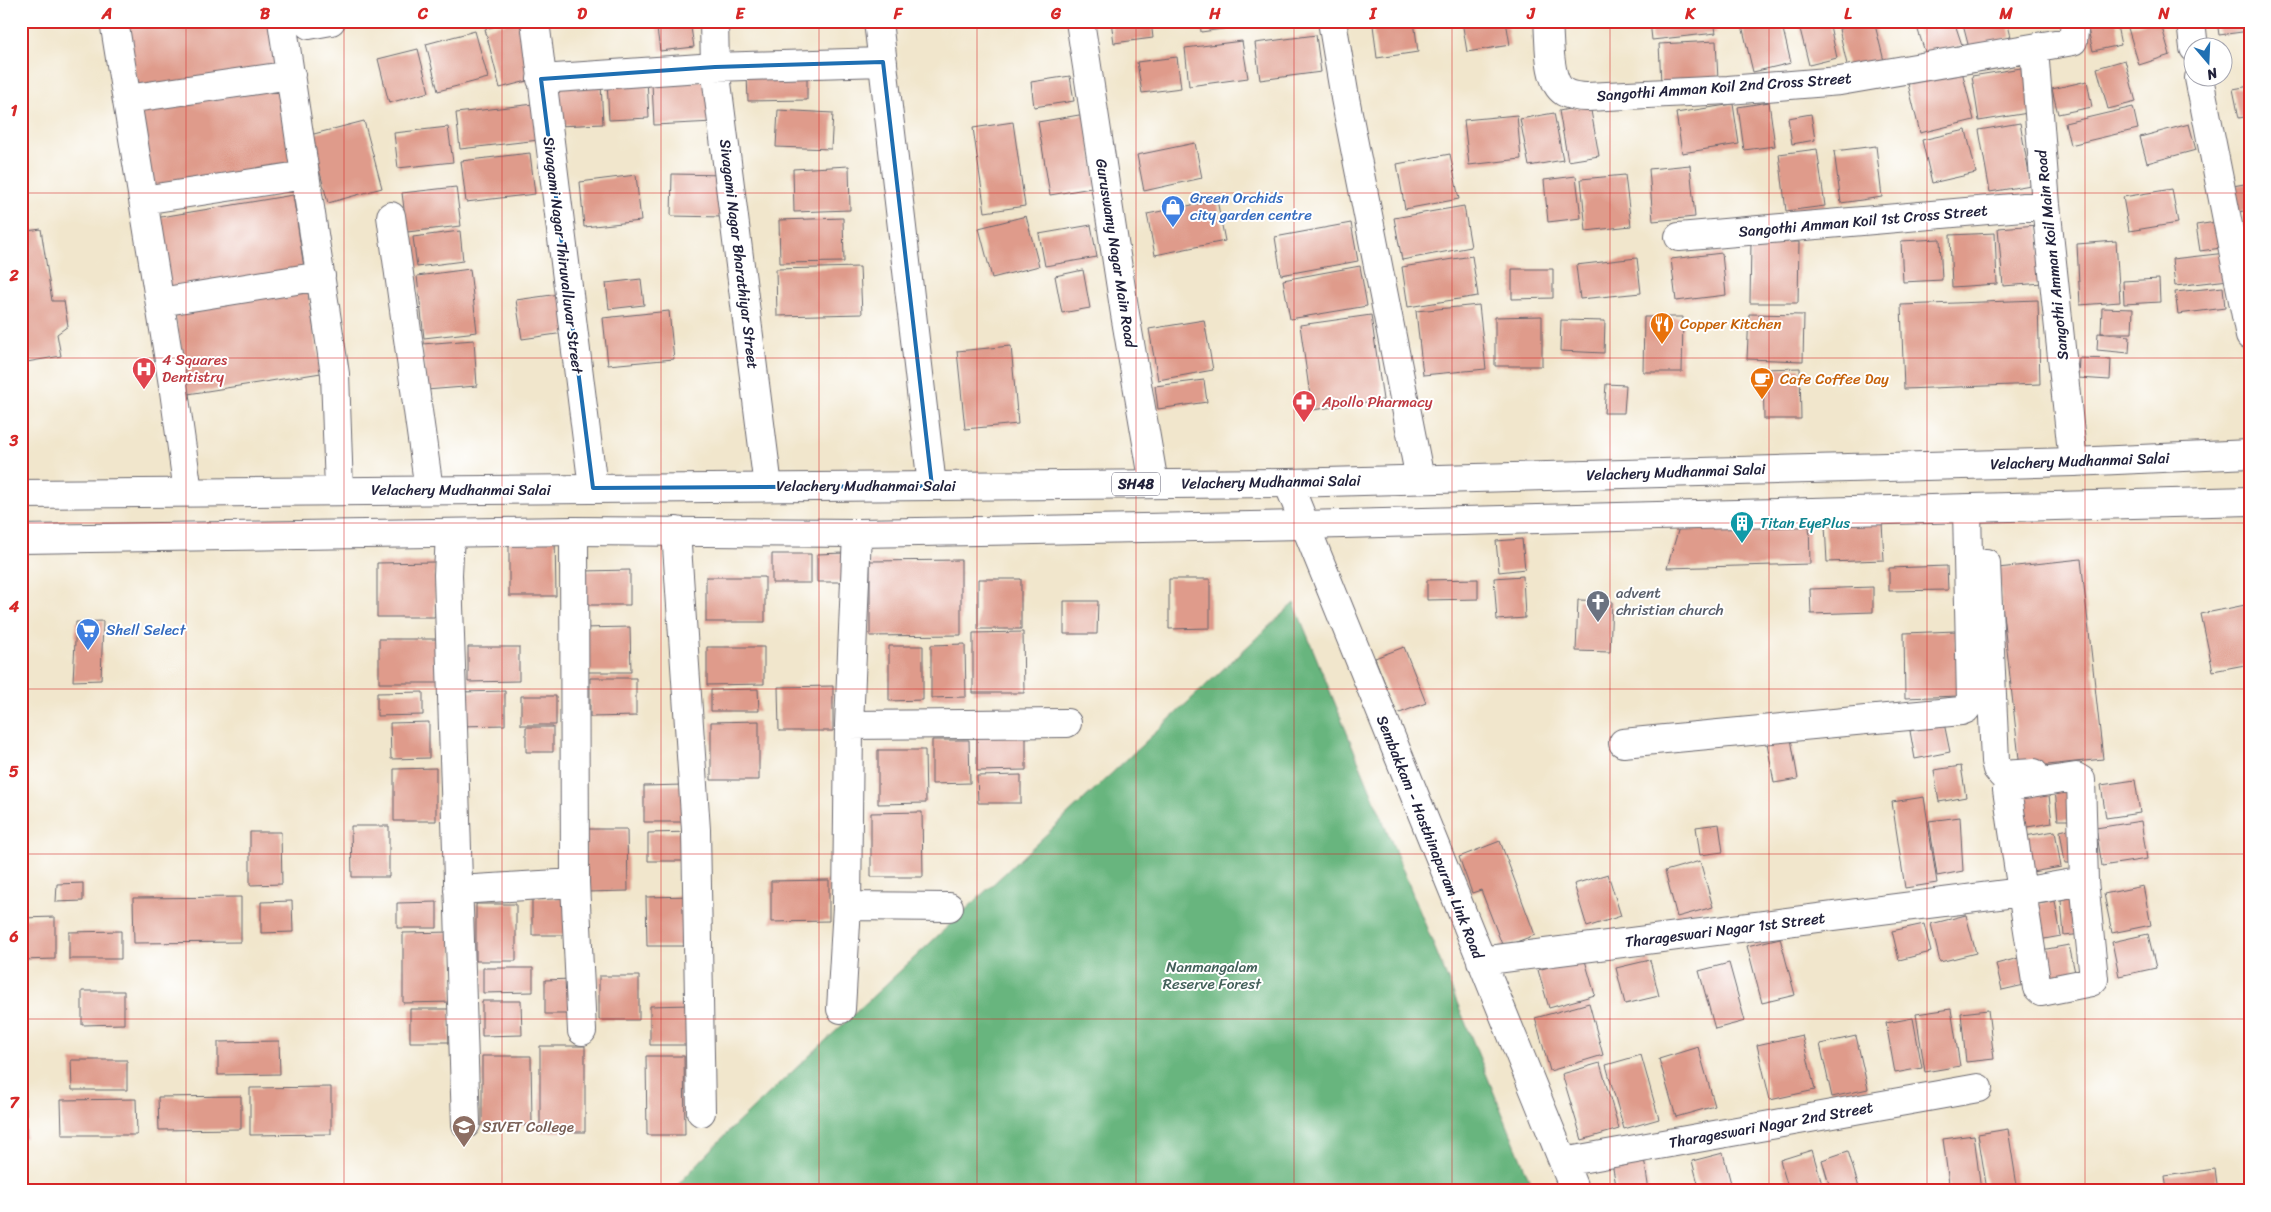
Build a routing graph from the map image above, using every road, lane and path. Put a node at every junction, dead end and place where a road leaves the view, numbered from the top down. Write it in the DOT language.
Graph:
graph roads {
  1 [pos="114,21"];
  2 [pos="535,21"];
  3 [pos="714,21"];
  4 [pos="878,21"];
  5 [pos="1080,21"];
  6 [pos="1332,21"];
  7 [pos="1548,21"];
  8 [pos="2075,21"];
  9 [pos="2190,21"];
  10 [pos="308,22"];
  11 [pos="2193,38"];
  12 [pos="2034,49"];
  13 [pos="883,62"];
  14 [pos="715,67"];
  15 [pos="291,76"];
  16 [pos="541,79"];
  17 [pos="2201,88"];
  18 [pos="127,100"];
  19 [pos="305,175"];
  20 [pos="143,200"];
  21 [pos="2046,205"];
  22 [pos="390,216"];
  23 [pos="1679,237"];
  24 [pos="321,276"];
  25 [pos="160,302"];
  26 [pos="2250,336"];
  27 [pos="2250,454"];
  28 [pos="2073,462"];
  29 [pos="1420,479"];
  30 [pos="1288,483"];
  31 [pos="1154,484"];
  32 [pos="932,486"];
  33 [pos="768,487"];
  34 [pos="593,488"];
  35 [pos="339,490"];
  36 [pos="429,490"];
  37 [pos="188,492"];
  38 [pos="21,494"];
  39 [pos="2250,501"];
  40 [pos="1975,509"];
  41 [pos="1304,525"];
  42 [pos="574,531"];
  43 [pos="676,531"];
  44 [pos="450,533"];
  45 [pos="857,533"];
  46 [pos="21,539"];
  47 [pos="1067,723"];
  48 [pos="849,725"];
  49 [pos="1623,743"];
  50 [pos="2066,770"];
  51 [pos="2084,881"];
  52 [pos="575,883"];
  53 [pos="458,890"];
  54 [pos="2022,892"];
  55 [pos="848,906"];
  56 [pos="949,907"];
  57 [pos="1481,962"];
  58 [pos="841,1008"];
  59 [pos="582,1031"];
  60 [pos="1978,1088"];
  61 [pos="701,1112"];
  62 [pos="466,1124"];
  63 [pos="1563,1162"];
  64 [pos="1575,1191"];
  1 -- 18 [label="street"];
  2 -- 16 [label="street, Sivagami Nagar Thiruvalluvar Street"];
  3 -- 14 [label="street, Sivagami Nagar Bharathiyar Street"];
  4 -- 13 [label="street"];
  5 -- 31 [label="street, Guruswamy Nagar Main Road"];
  6 -- 29 [label="street"];
  7 -- 12 [label="street, Sangothi Amman Koil 2nd Cross Street"];
  8 -- 12 [label="street, Sangothi Amman Koil 2nd Cross Street"];
  9 -- 11 [label="street"];
  10 -- 15 [label="street"];
  12 -- 21 [label="street, Sangothi Amman Koil Main Road"];
  13 -- 14 [label="street"];
  13 -- 32 [label="street"];
  14 -- 16 [label="street"];
  14 -- 33 [label="street, Sivagami Nagar Bharathiyar Street"];
  15 -- 18 [label="street"];
  15 -- 19 [label="street"];
  16 -- 34 [label="street, Sivagami Nagar Thiruvalluvar Street"];
  17 -- 26 [label="street"];
  18 -- 20 [label="street"];
  19 -- 20 [label="street"];
  19 -- 24 [label="street"];
  20 -- 25 [label="street"];
  21 -- 23 [label="street, Sangothi Amman Koil 1st Cross Street"];
  21 -- 28 [label="street, Sangothi Amman Koil Main Road"];
  22 -- 36 [label="street"];
  24 -- 25 [label="street"];
  24 -- 35 [label="street"];
  25 -- 37 [label="street"];
  27 -- 28 [label="street, Velachery Mudhanmai Salai / SH48"];
  28 -- 29 [label="street, Velachery Mudhanmai Salai / SH48"];
  29 -- 30 [label="street, Velachery Mudhanmai Salai / SH48"];
  30 -- 31 [label="street, Velachery Mudhanmai Salai / SH48"];
  30 -- 41 [label="street, Sembakkam - Hasthinapuram Link Road"];
  31 -- 32 [label="street, Velachery Mudhanmai Salai / SH48"];
  32 -- 33 [label="street, Velachery Mudhanmai Salai / SH48"];
  33 -- 34 [label="street, Velachery Mudhanmai Salai / SH48"];
  34 -- 36 [label="street, Velachery Mudhanmai Salai / SH48"];
  35 -- 36 [label="street, Velachery Mudhanmai Salai / SH48"];
  35 -- 37 [label="street, Velachery Mudhanmai Salai / SH48"];
  37 -- 38 [label="street, Velachery Mudhanmai Salai / SH48"];
  39 -- 40 [label="street"];
  40 -- 41 [label="street"];
  40 -- 49 [label="street"];
  40 -- 50 [label="street"];
  41 -- 45 [label="street"];
  41 -- 57 [label="street, Sembakkam - Hasthinapuram Link Road"];
  42 -- 43 [label="street"];
  42 -- 44 [label="street"];
  42 -- 52 [label="street"];
  43 -- 45 [label="street"];
  43 -- 61 [label="street"];
  44 -- 46 [label="street"];
  44 -- 53 [label="street"];
  45 -- 48 [label="street"];
  47 -- 48 [label="street"];
  48 -- 55 [label="street"];
  51 -- 54 [label="street, Tharageswari Nagar 1st Street"];
  51 -- 54 [label="street"];
  51 -- 54 [label="street"];
  52 -- 53 [label="street"];
  52 -- 59 [label="street"];
  53 -- 62 [label="street"];
  54 -- 57 [label="street, Tharageswari Nagar 1st Street"];
  55 -- 56 [label="street"];
  55 -- 58 [label="street"];
  57 -- 63 [label="street, Sembakkam - Hasthinapuram Link Road"];
  60 -- 63 [label="street, Tharageswari Nagar 2nd Street"];
  63 -- 64 [label="street, Sembakkam - Hasthinapuram Link Road"];
}
